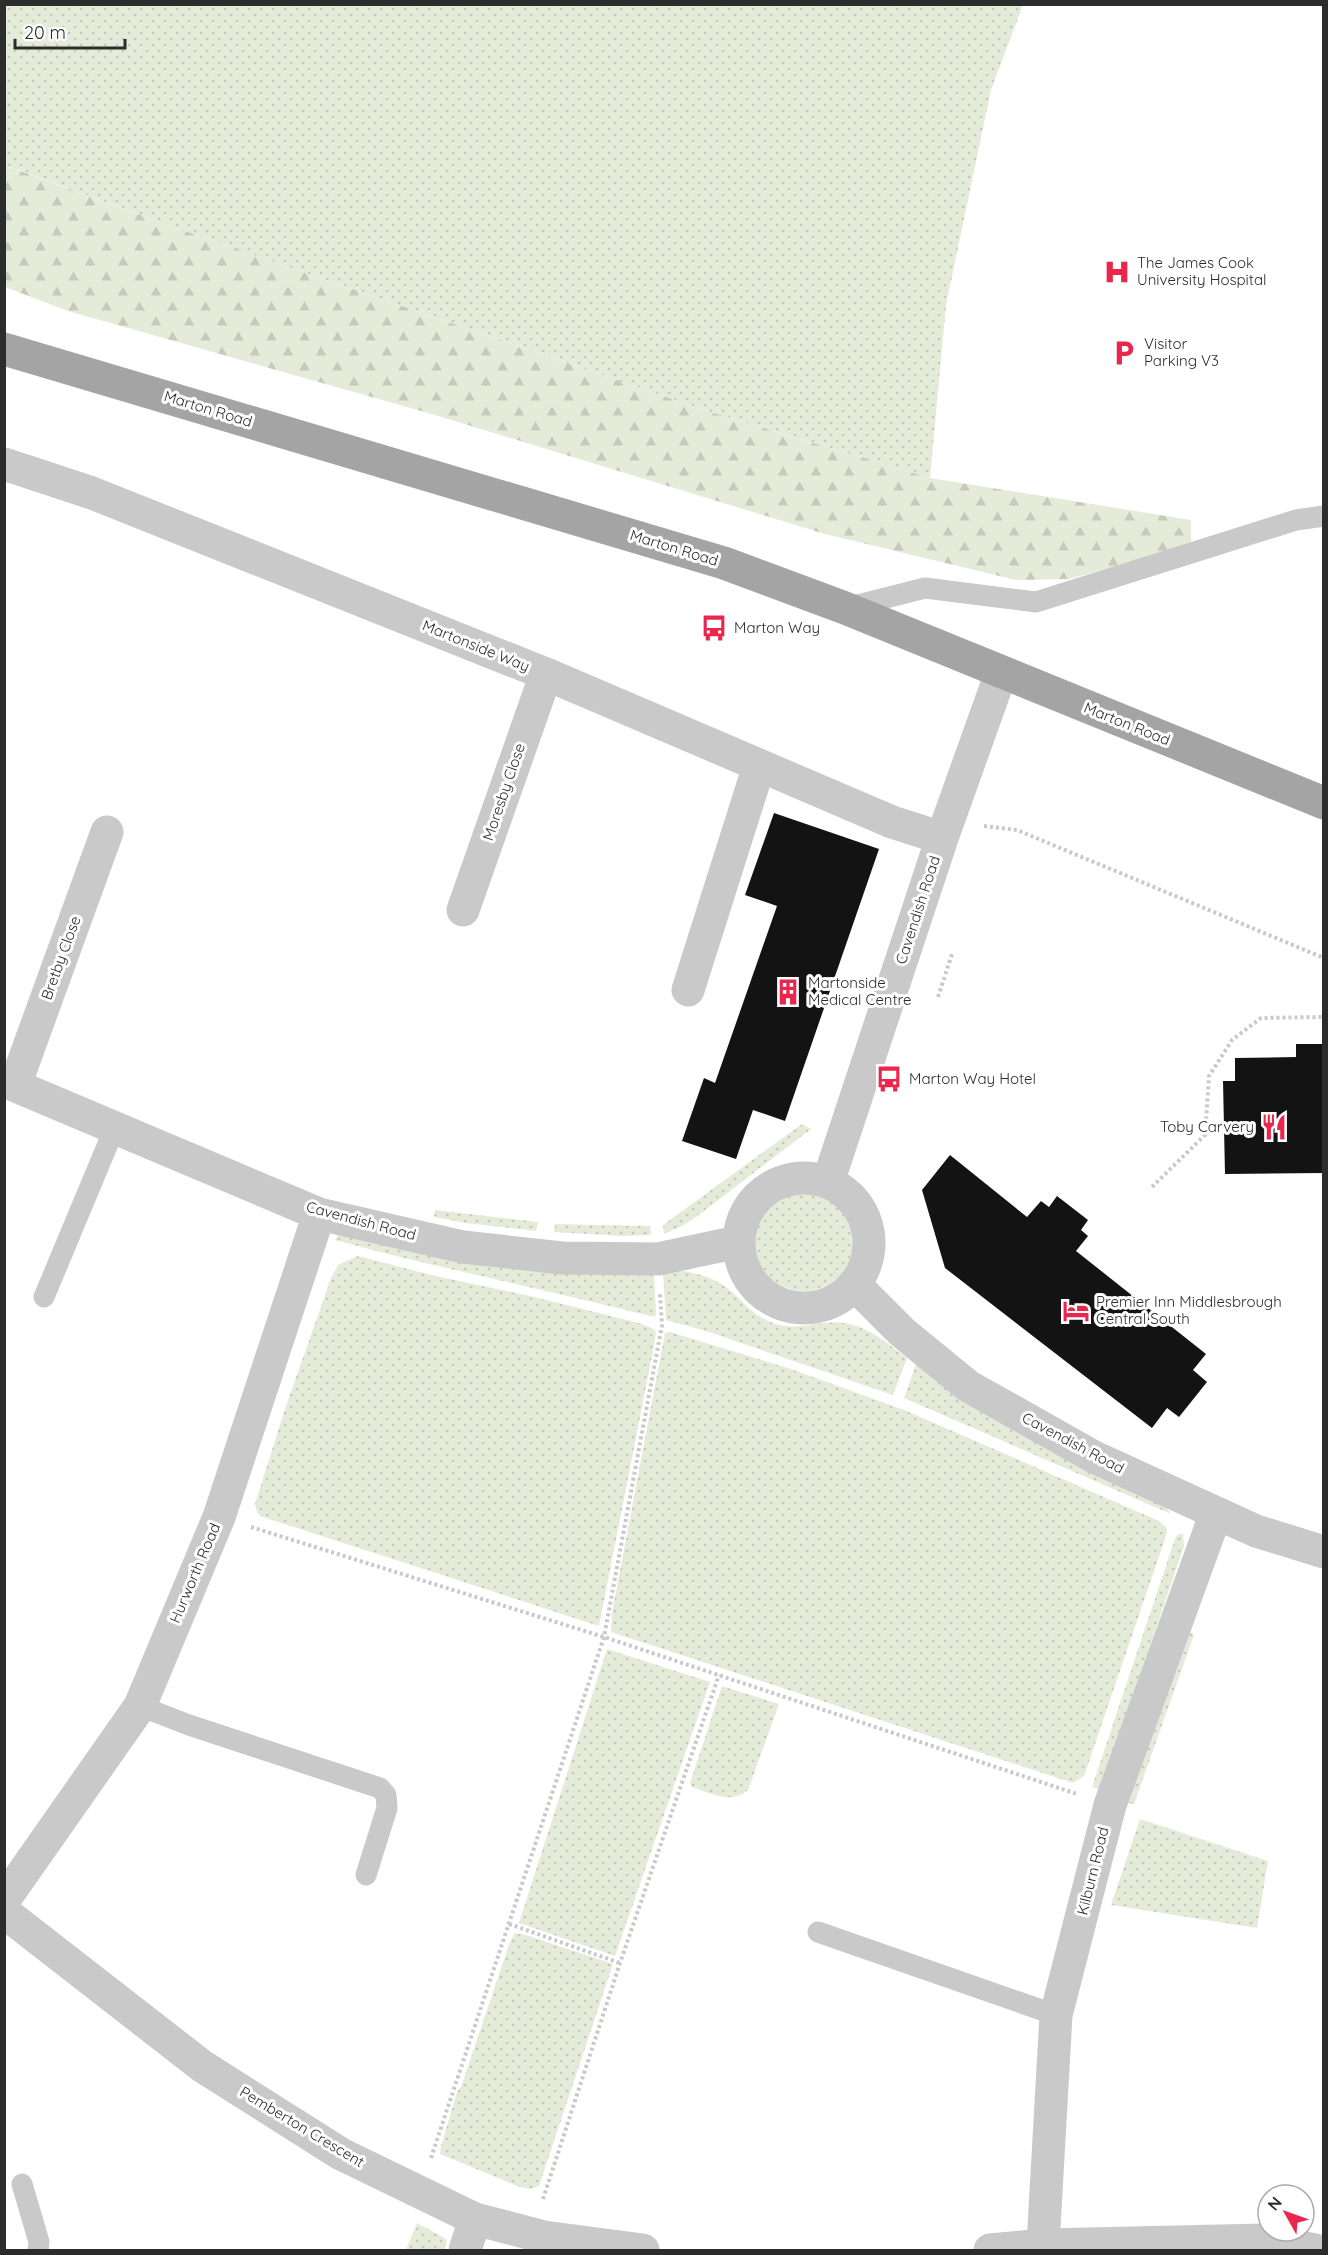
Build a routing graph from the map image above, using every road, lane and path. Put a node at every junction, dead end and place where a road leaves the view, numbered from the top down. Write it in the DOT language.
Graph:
graph roads {
  1 [pos="4,349"];
  2 [pos="4,464"];
  3 [pos="1323,516"];
  4 [pos="845,608"];
  5 [pos="1001,673"];
  6 [pos="546,674"];
  7 [pos="759,766"];
  8 [pos="1323,803"];
  9 [pos="107,832"];
  10 [pos="942,838"];
  11 [pos="463,910"];
  12 [pos="952,954"];
  13 [pos="1323,958"];
  14 [pos="688,990"];
  15 [pos="938,997"];
  16 [pos="1323,1017"];
  17 [pos="10,1083"];
  18 [pos="115,1127"];
  19 [pos="828,1182"];
  20 [pos="1152,1187"];
  21 [pos="319,1214"];
  22 [pos="738,1242"];
  23 [pos="658,1259"];
  24 [pos="854,1284"];
  25 [pos="44,1297"];
  26 [pos="1216,1513"];
  27 [pos="219,1517"];
  28 [pos="1323,1552"];
  29 [pos="604,1637"];
  30 [pos="718,1675"];
  31 [pos="140,1706"];
  32 [pos="1110,1805"];
  33 [pos="366,1875"];
  34 [pos="4,1900"];
  35 [pos="4,1912"];
  36 [pos="509,1924"];
  37 [pos="818,1932"];
  38 [pos="620,1963"];
  39 [pos="1056,2015"];
  40 [pos="22,2184"];
  41 [pos="419,2192"];
  42 [pos="543,2199"];
  43 [pos="475,2219"];
  44 [pos="1043,2245"];
  45 [pos="38,2250"];
  46 [pos="465,2250"];
  47 [pos="643,2250"];
  48 [pos="990,2250"];
  49 [pos="1315,2250"];
  1 -- 4 [label="main road, Marton Road"];
  2 -- 6 [label="street, Martonside Way"];
  3 -- 4 [label="lane"];
  4 -- 5 [label="main road, Marton Road"];
  5 -- 8 [label="main road, Marton Road"];
  5 -- 10 [label="street, Cavendish Road"];
  6 -- 7 [label="street, Martonside Way"];
  6 -- 11 [label="street, Moresby Close"];
  7 -- 10 [label="street, Martonside Way"];
  7 -- 14 [label="street"];
  9 -- 17 [label="street, Bretby Close"];
  10 -- 13 [label="path"];
  10 -- 19 [label="street, Cavendish Road"];
  12 -- 15 [label="path"];
  16 -- 20 [label="path"];
  17 -- 18 [label="street, Cavendish Road"];
  18 -- 21 [label="street, Cavendish Road"];
  18 -- 25 [label="lane"];
  19 -- 22 [label="street"];
  19 -- 24 [label="street"];
  21 -- 23 [label="street, Cavendish Road"];
  21 -- 27 [label="street, Hurworth Road"];
  22 -- 23 [label="street, Cavendish Road"];
  22 -- 24 [label="street"];
  23 -- 29 [label="path"];
  24 -- 26 [label="street, Cavendish Road"];
  26 -- 28 [label="street, Cavendish Road"];
  26 -- 32 [label="street, Kilburn Road"];
  27 -- 29 [label="path"];
  27 -- 31 [label="street, Hurworth Road"];
  29 -- 30 [label="path"];
  29 -- 36 [label="path"];
  30 -- 32 [label="path"];
  30 -- 38 [label="path"];
  31 -- 33 [label="lane"];
  31 -- 34 [label="street, Hurworth Road"];
  32 -- 39 [label="street, Kilburn Road"];
  35 -- 41 [label="street, Pemberton Crescent"];
  36 -- 38 [label="path"];
  36 -- 41 [label="path"];
  37 -- 39 [label="lane"];
  38 -- 42 [label="path"];
  39 -- 44 [label="street, Kilburn Road"];
  40 -- 45 [label="lane"];
  41 -- 43 [label="street, Pemberton Crescent"];
  43 -- 46 [label="street"];
  43 -- 47 [label="street, Pemberton Crescent"];
  44 -- 48 [label="street"];
  44 -- 49 [label="street"];
}
